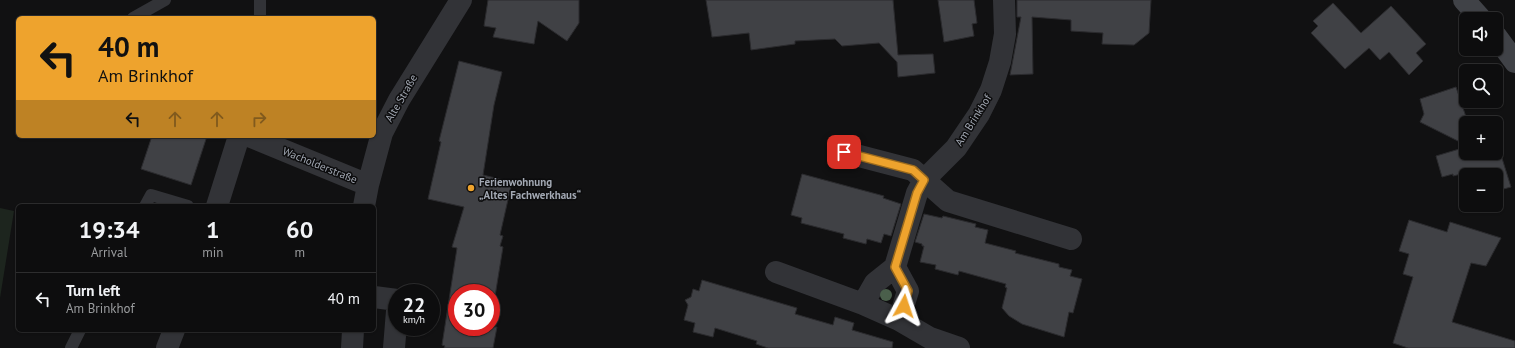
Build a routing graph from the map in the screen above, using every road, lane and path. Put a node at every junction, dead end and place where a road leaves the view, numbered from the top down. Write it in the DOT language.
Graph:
graph roads {
  1 [pos="165,0"];
  2 [pos="260,0"];
  3 [pos="461,0"];
  4 [pos="1004,0"];
  5 [pos="1464,0"];
  6 [pos="1475,12"];
  7 [pos="137,16"];
  8 [pos="260,16"];
  9 [pos="1503,46"];
  10 [pos="1515,62"];
  11 [pos="238,138"];
  12 [pos="254,138"];
  13 [pos="844,152"];
  14 [pos="924,180"];
  15 [pos="368,185"];
  16 [pos="146,204"];
  17 [pos="181,204"];
  18 [pos="217,204"];
  19 [pos="364,204"];
  20 [pos="1071,239"];
  21 [pos="895,267"];
  22 [pos="776,272"];
  23 [pos="376,297"];
  24 [pos="388,299"];
  25 [pos="863,304"];
  26 [pos="899,320"];
  27 [pos="79,332"];
  28 [pos="173,332"];
  29 [pos="353,332"];
  30 [pos="395,336"];
  31 [pos="71,348"];
  32 [pos="167,348"];
  33 [pos="352,348"];
  34 [pos="394,348"];
  35 [pos="959,348"];
  1 -- 7 [label="lane"];
  2 -- 8 [label="lane"];
  3 -- 15 [label="street, Alte Straße"];
  4 -- 14 [label="street, Am Brinkhof"];
  5 -- 6 [label="main road"];
  9 -- 10 [label="main road"];
  11 -- 18 [label="street"];
  12 -- 15 [label="street, Wacholderstraße"];
  13 -- 14 [label="street"];
  14 -- 20 [label="street"];
  14 -- 21 [label="street, Am Brinkhof"];
  15 -- 19 [label="street, Alte Straße"];
  16 -- 17 [label="lane"];
  21 -- 25 [label="street"];
  21 -- 26 [label="street"];
  22 -- 25 [label="street"];
  23 -- 24 [label="street"];
  25 -- 26 [label="street"];
  26 -- 35 [label="street"];
  27 -- 31 [label="lane"];
  28 -- 32 [label="street"];
  29 -- 33 [label="street"];
  30 -- 34 [label="street"];
}
